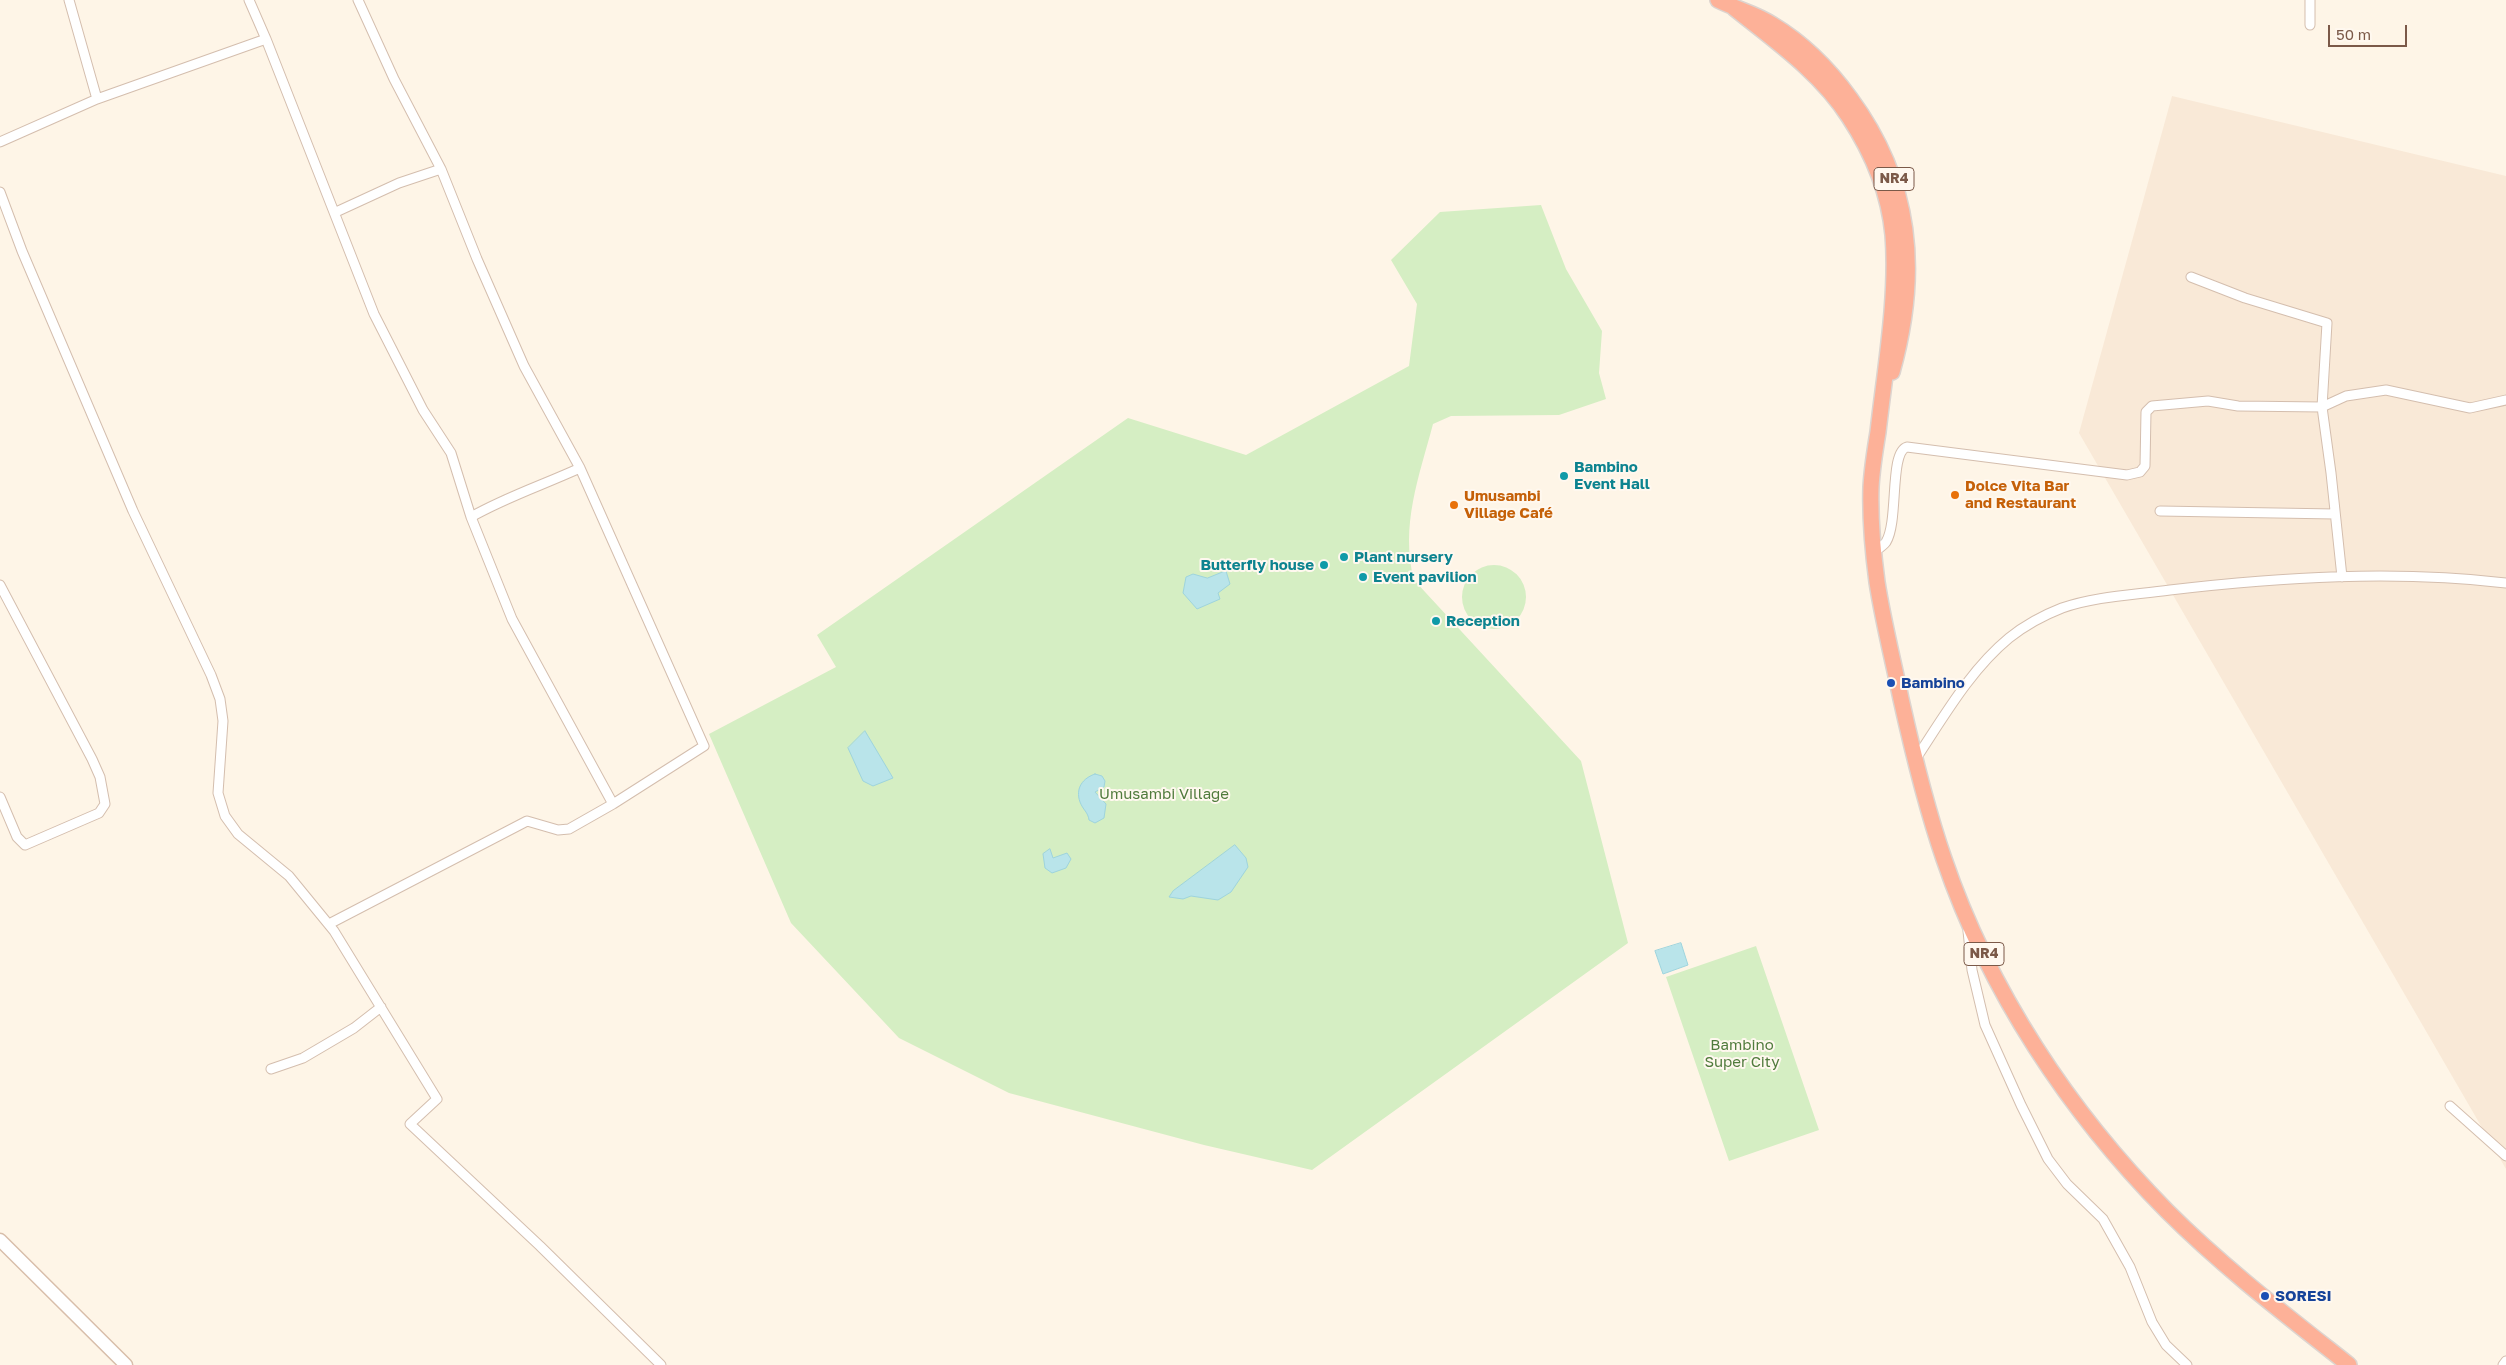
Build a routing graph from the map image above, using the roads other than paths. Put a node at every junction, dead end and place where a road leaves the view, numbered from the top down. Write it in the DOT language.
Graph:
graph roads {
  1 [pos="69,0"];
  2 [pos="249,0"];
  3 [pos="358,0"];
  4 [pos="1718,0"];
  5 [pos="2310,0"];
  6 [pos="2310,25"];
  7 [pos="266,39"];
  8 [pos="97,99"];
  9 [pos="0,142"];
  10 [pos="441,169"];
  11 [pos="0,192"];
  12 [pos="336,212"];
  13 [pos="2191,277"];
  14 [pos="2506,400"];
  15 [pos="2322,407"];
  16 [pos="580,468"];
  17 [pos="2160,511"];
  18 [pos="2335,514"];
  19 [pos="471,517"];
  20 [pos="1874,552"];
  21 [pos="2342,577"];
  22 [pos="2506,584"];
  23 [pos="0,586"];
  24 [pos="1915,761"];
  25 [pos="0,797"];
  26 [pos="613,804"];
  27 [pos="1967,918"];
  28 [pos="328,924"];
  29 [pos="382,1007"];
  30 [pos="271,1069"];
  31 [pos="2450,1106"];
  32 [pos="2506,1156"];
  33 [pos="1,1242"];
  34 [pos="2506,1361"];
  35 [pos="126,1365"];
  36 [pos="662,1365"];
  37 [pos="2188,1365"];
  38 [pos="2348,1365"];
  39 [pos="2503,1365"];
  1 -- 8 [label="street"];
  2 -- 7 [label="street"];
  3 -- 10 [label="street"];
  4 -- 20 [label="highway, NR4"];
  5 -- 6 [label="street"];
  7 -- 8 [label="street"];
  7 -- 12 [label="street"];
  8 -- 9 [label="street"];
  10 -- 12 [label="street"];
  10 -- 16 [label="street"];
  11 -- 28 [label="street"];
  12 -- 19 [label="street"];
  13 -- 15 [label="street"];
  14 -- 15 [label="street"];
  15 -- 18 [label="street"];
  15 -- 20 [label="street"];
  16 -- 19 [label="street"];
  16 -- 26 [label="street"];
  17 -- 18 [label="street"];
  18 -- 21 [label="street"];
  19 -- 26 [label="street"];
  20 -- 24 [label="highway, NR4"];
  21 -- 22 [label="street"];
  21 -- 24 [label="street"];
  23 -- 25 [label="street"];
  24 -- 27 [label="highway, NR4"];
  26 -- 28 [label="street"];
  27 -- 37 [label="street"];
  27 -- 38 [label="highway, NR4"];
  28 -- 29 [label="street"];
  29 -- 30 [label="street"];
  29 -- 36 [label="street"];
  31 -- 32 [label="street"];
  33 -- 35 [label="street"];
  34 -- 39 [label="street"];
}
